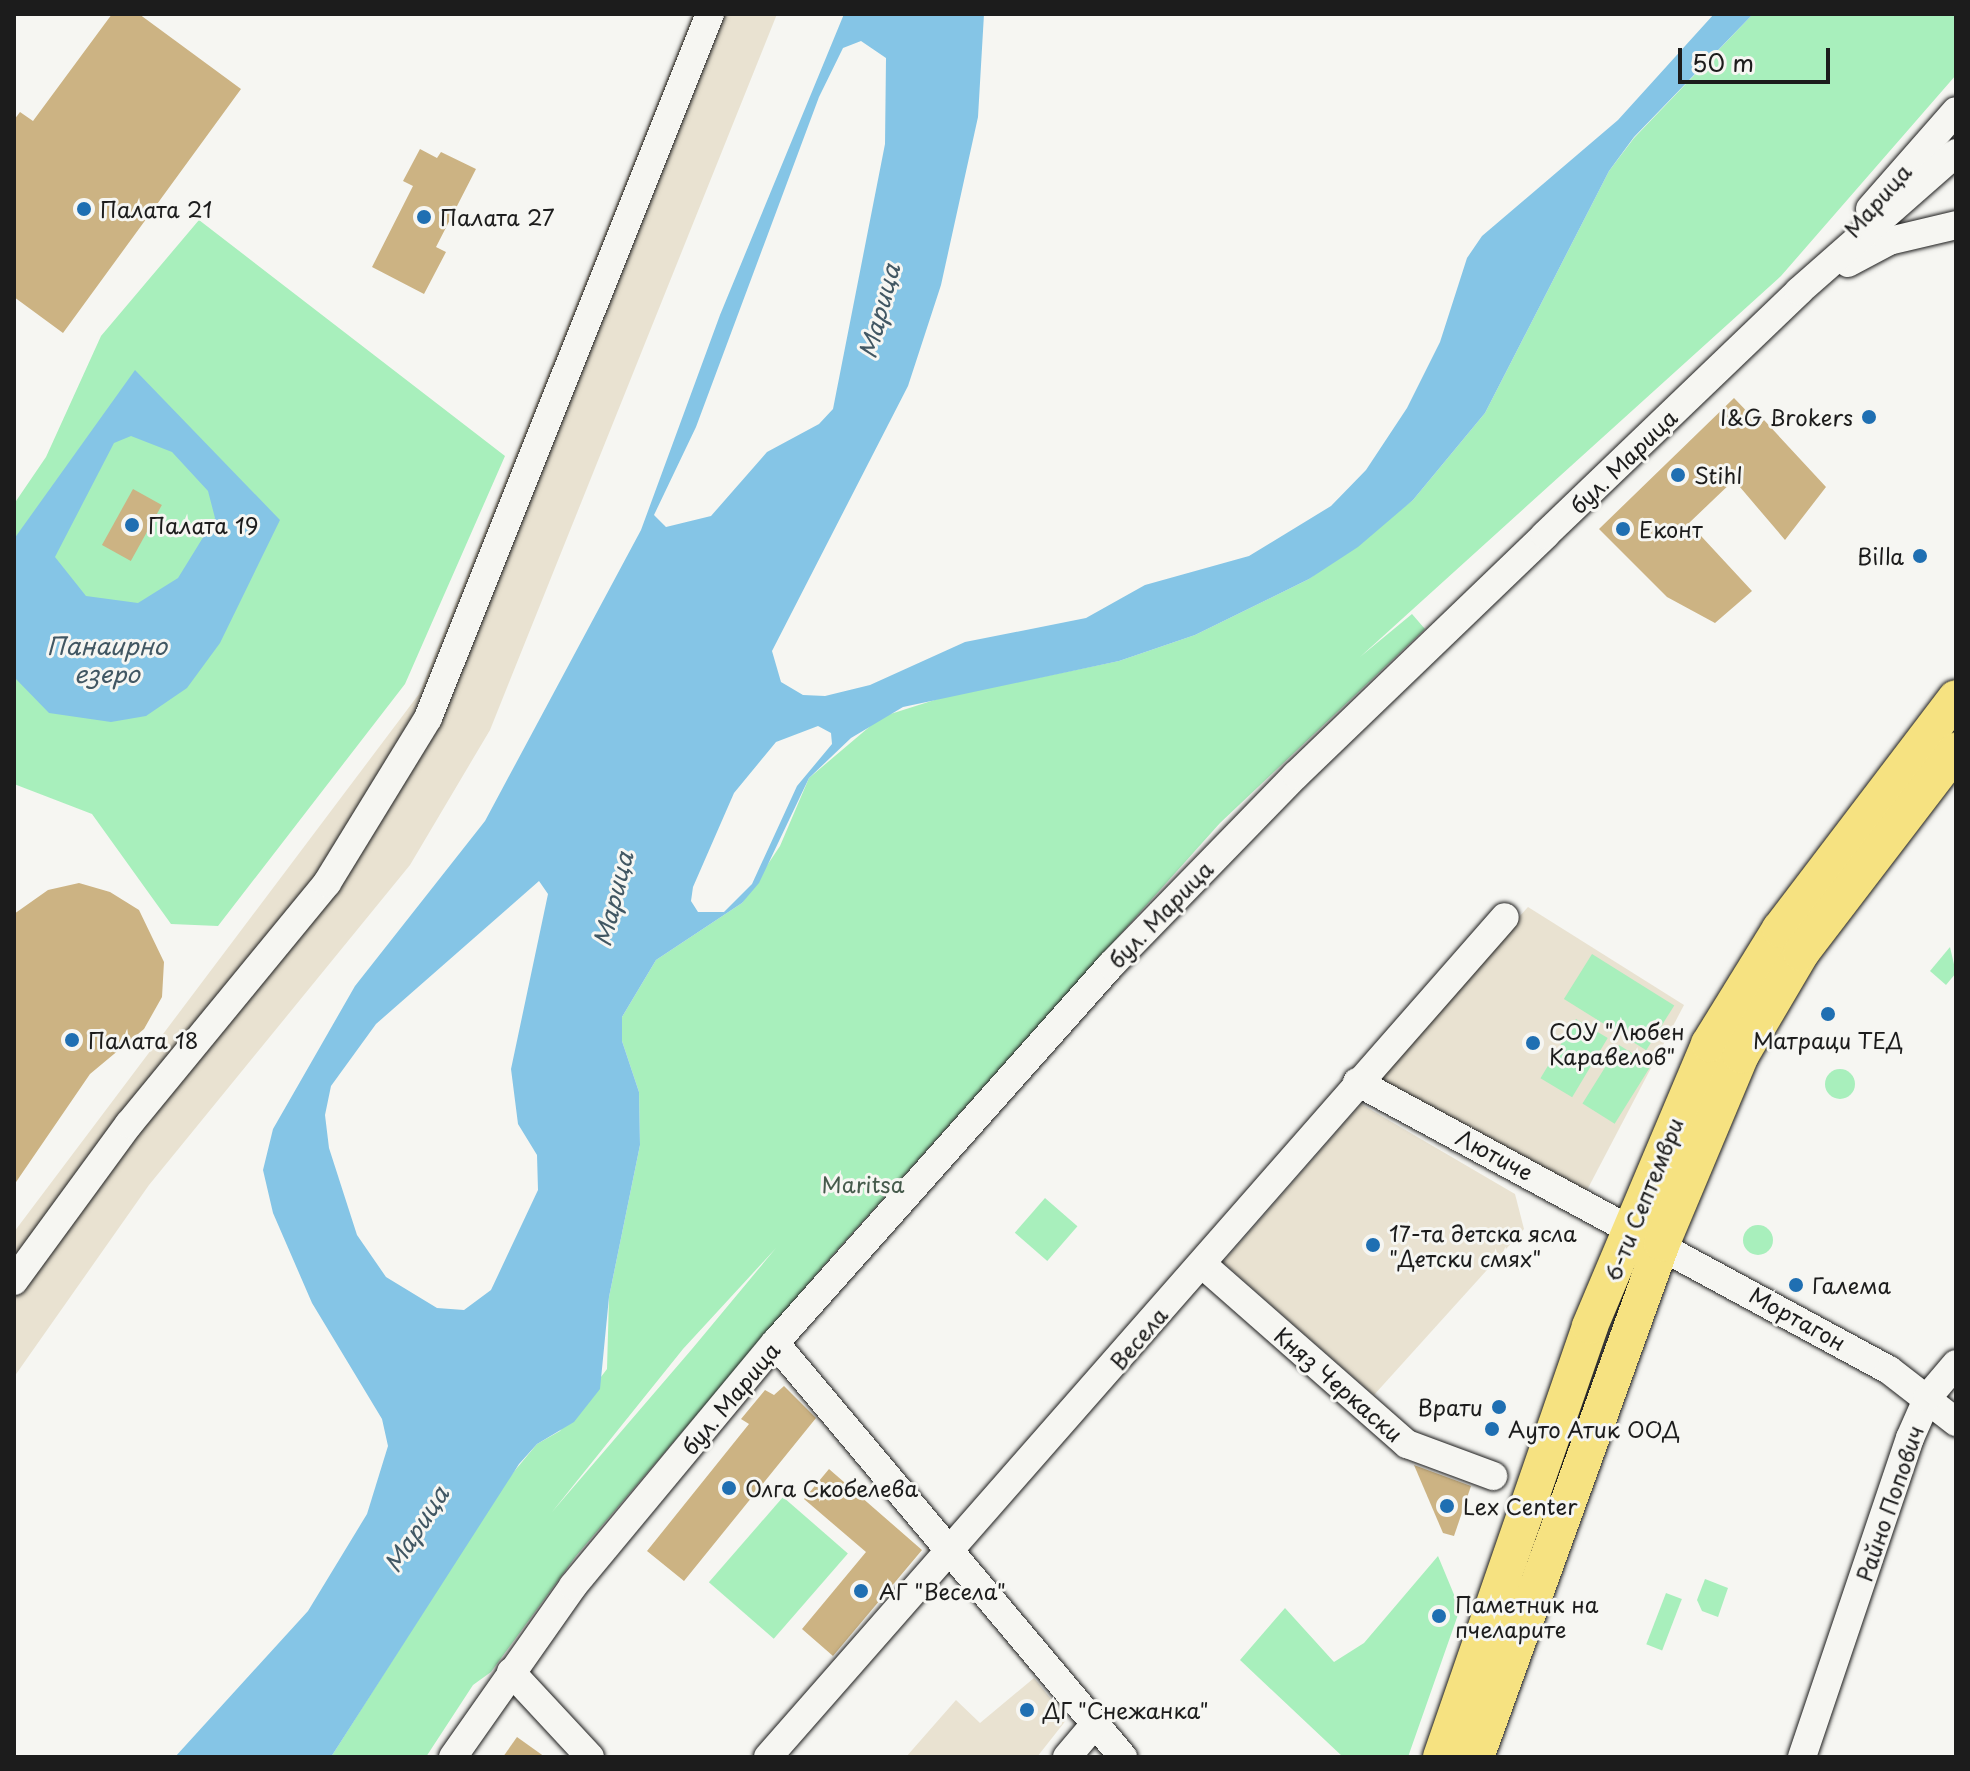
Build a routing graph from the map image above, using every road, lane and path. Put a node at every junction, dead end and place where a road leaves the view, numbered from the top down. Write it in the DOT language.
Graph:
graph roads {
  1 [pos="710,14"];
  2 [pos="1954,115"];
  3 [pos="1918,152"];
  4 [pos="1956,153"];
  5 [pos="1921,182"];
  6 [pos="1956,224"];
  7 [pos="1799,291"];
  8 [pos="1956,698"];
  9 [pos="1956,750"];
  10 [pos="1505,917"];
  11 [pos="1357,1082"];
  12 [pos="1647,1235"];
  13 [pos="1202,1264"];
  14 [pos="14,1281"];
  15 [pos="775,1343"];
  16 [pos="1956,1364"];
  17 [pos="1928,1397"];
  18 [pos="1956,1422"];
  19 [pos="1493,1476"];
  20 [pos="949,1557"];
  21 [pos="511,1672"];
  22 [pos="1094,1725"];
  23 [pos="453,1757"];
  24 [pos="590,1757"];
  25 [pos="768,1757"];
  26 [pos="1067,1757"];
  27 [pos="1123,1757"];
  28 [pos="1441,1757"];
  29 [pos="1476,1757"];
  30 [pos="1802,1757"];
  1 -- 14 [label="street"];
  2 -- 3 [label="street, Марица"];
  3 -- 5 [label="street"];
  3 -- 7 [label="street, Марица"];
  4 -- 5 [label="street, бул. Марица"];
  5 -- 6 [label="street"];
  5 -- 7 [label="street, бул. Марица"];
  6 -- 7 [label="street"];
  7 -- 15 [label="street, бул. Марица"];
  8 -- 12 [label="main road, 6-ти Септември"];
  9 -- 12 [label="main road, 6-ти Септември"];
  10 -- 11 [label="street, Весела"];
  11 -- 12 [label="street, Лютиче"];
  11 -- 13 [label="street, Весела"];
  12 -- 17 [label="street, Мортагон"];
  12 -- 28 [label="main road, 6-ти Септември"];
  12 -- 29 [label="main road, 6-ти Септември"];
  13 -- 19 [label="street, Княз Черкаски"];
  13 -- 20 [label="street, Весела"];
  15 -- 20 [label="street"];
  15 -- 21 [label="street, бул. Марица"];
  16 -- 17 [label="street, Райно Попович"];
  17 -- 18 [label="street, Мортагон"];
  17 -- 30 [label="street, Райно Попович"];
  20 -- 22 [label="street"];
  20 -- 25 [label="street, Весела"];
  21 -- 23 [label="street, бул. Марица"];
  21 -- 24 [label="street"];
  22 -- 26 [label="street"];
  22 -- 27 [label="street"];
}
